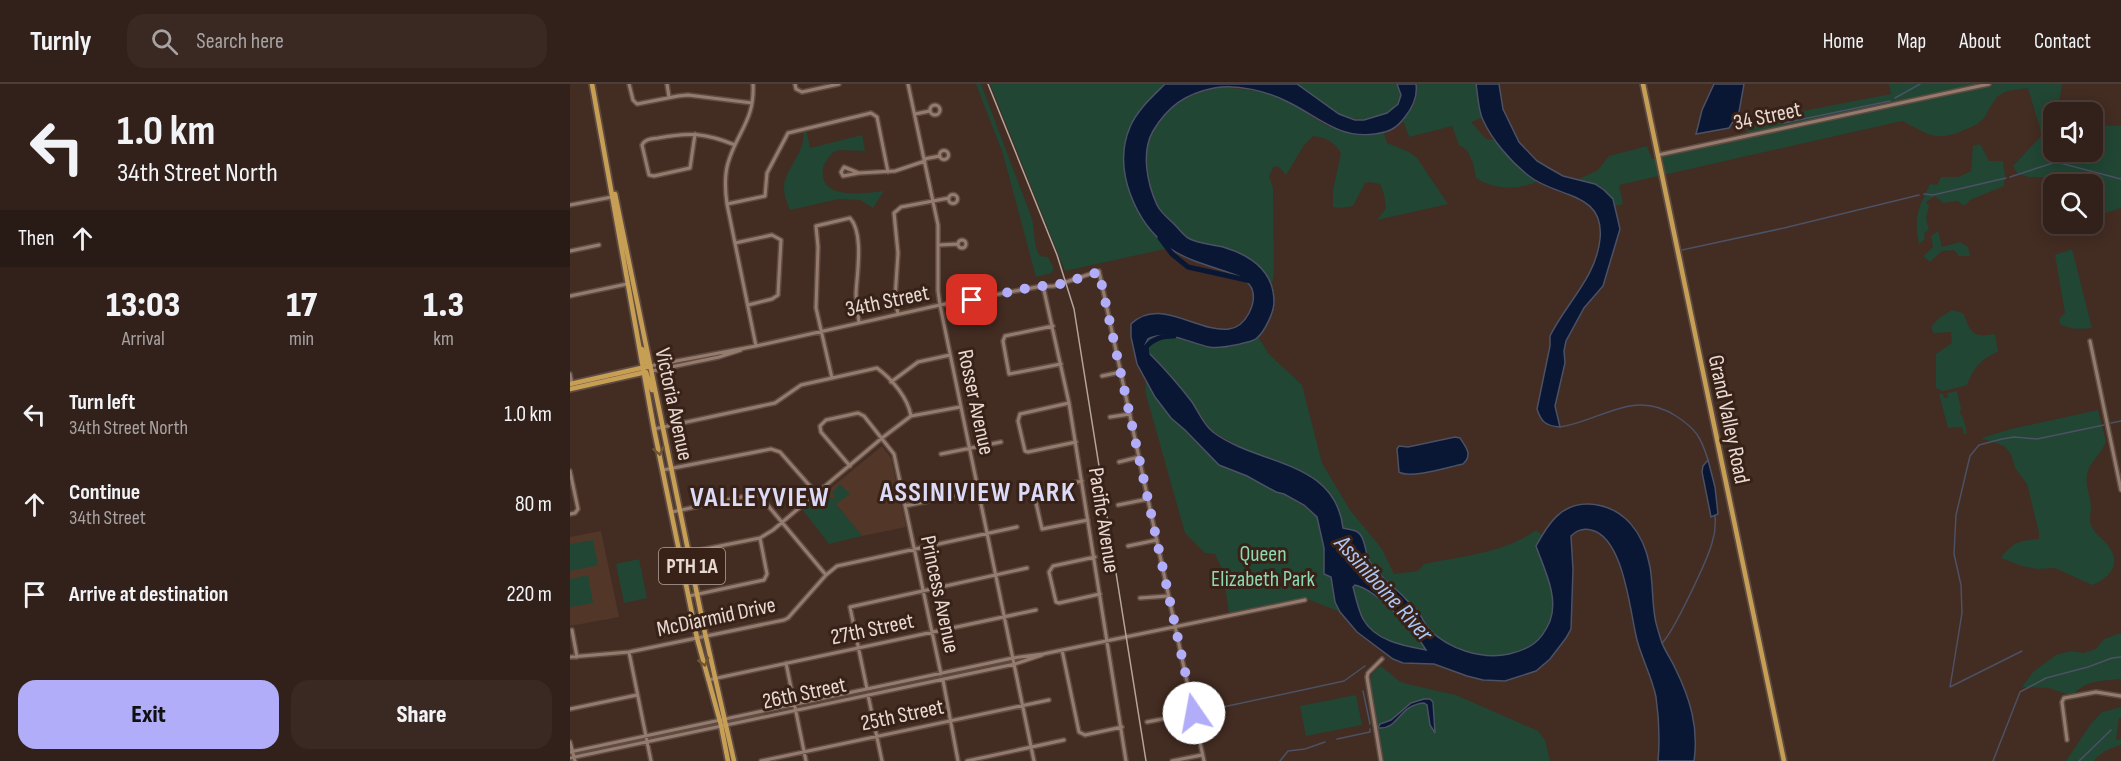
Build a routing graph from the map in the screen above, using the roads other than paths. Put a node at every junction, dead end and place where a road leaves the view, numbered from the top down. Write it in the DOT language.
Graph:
graph roads {
  1 [pos="592,84"];
  2 [pos="629,84"];
  3 [pos="667,84"];
  4 [pos="753,84"];
  5 [pos="795,84"];
  6 [pos="839,84"];
  7 [pos="908,84"];
  8 [pos="1643,84"];
  9 [pos="1989,84"];
  10 [pos="669,97"];
  11 [pos="753,104"];
  12 [pos="930,111"];
  13 [pos="915,114"];
  14 [pos="695,134"];
  15 [pos="736,146"];
  16 [pos="1658,155"];
  17 [pos="939,156"];
  18 [pos="925,160"];
  19 [pos="888,172"];
  20 [pos="860,173"];
  21 [pos="614,196"];
  22 [pos="949,198"];
  23 [pos="933,201"];
  24 [pos="727,204"];
  25 [pos="570,205"];
  26 [pos="735,243"];
  27 [pos="958,244"];
  28 [pos="599,245"];
  29 [pos="939,245"];
  30 [pos="570,252"];
  31 [pos="630,283"];
  32 [pos="1044,286"];
  33 [pos="570,296"];
  34 [pos="748,305"];
  35 [pos="940,305"];
  36 [pos="898,314"];
  37 [pos="859,323"];
  38 [pos="1053,326"];
  39 [pos="821,331"];
  40 [pos="2090,341"];
  41 [pos="754,346"];
  42 [pos="950,355"];
  43 [pos="1061,364"];
  44 [pos="647,370"];
  45 [pos="1121,372"];
  46 [pos="570,374"];
  47 [pos="1101,376"];
  48 [pos="832,378"];
  49 [pos="891,382"];
  50 [pos="571,386"];
  51 [pos="1070,403"];
  52 [pos="960,406"];
  53 [pos="1130,414"];
  54 [pos="911,416"];
  55 [pos="1110,417"];
  56 [pos="663,427"];
  57 [pos="654,429"];
  58 [pos="882,438"];
  59 [pos="1001,442"];
  60 [pos="1076,442"];
  61 [pos="969,448"];
  62 [pos="941,454"];
  63 [pos="1139,457"];
  64 [pos="1119,462"];
  65 [pos="849,466"];
  66 [pos="671,468"];
  67 [pos="663,470"];
  68 [pos="570,471"];
  69 [pos="1082,481"];
  70 [pos="1009,484"];
  71 [pos="978,490"];
  72 [pos="2121,490"];
  73 [pos="817,494"];
  74 [pos="1148,499"];
  75 [pos="1118,505"];
  76 [pos="905,506"];
  77 [pos="680,511"];
  78 [pos="672,513"];
  79 [pos="570,514"];
  80 [pos="1088,520"];
  81 [pos="783,522"];
  82 [pos="1017,527"];
  83 [pos="987,534"];
  84 [pos="760,538"];
  85 [pos="1157,540"];
  86 [pos="1128,546"];
  87 [pos="914,549"];
  88 [pos="689,552"];
  89 [pos="680,555"];
  90 [pos="1095,557"];
  91 [pos="1027,568"];
  92 [pos="826,575"];
  93 [pos="996,575"];
  94 [pos="923,591"];
  95 [pos="698,594"];
  96 [pos="1100,594"];
  97 [pos="689,596"];
  98 [pos="1168,596"];
  99 [pos="1140,598"];
  100 [pos="1305,600"];
  101 [pos="1036,610"];
  102 [pos="1005,617"];
  103 [pos="1174,626"];
  104 [pos="572,630"];
  105 [pos="932,632"];
  106 [pos="706,636"];
  107 [pos="697,638"];
  108 [pos="1108,640"];
  109 [pos="859,648"];
  110 [pos="1062,650"];
  111 [pos="628,652"];
  112 [pos="1043,654"];
  113 [pos="570,657"];
  114 [pos="577,657"];
  115 [pos="1013,658"];
  116 [pos="1382,659"];
  117 [pos="786,663"];
  118 [pos="1015,664"];
  119 [pos="941,674"];
  120 [pos="716,679"];
  121 [pos="708,680"];
  122 [pos="942,680"];
  123 [pos="867,689"];
  124 [pos="637,695"];
  125 [pos="868,695"];
  126 [pos="2121,696"];
  127 [pos="1049,699"];
  128 [pos="794,705"];
  129 [pos="1023,705"];
  130 [pos="570,709"];
  131 [pos="795,711"];
  132 [pos="1194,713"];
  133 [pos="951,721"];
  134 [pos="723,722"];
  135 [pos="1147,722"];
  136 [pos="1122,727"];
  137 [pos="877,736"];
  138 [pos="646,739"];
  139 [pos="1064,740"];
  140 [pos="2067,740"];
  141 [pos="570,742"];
  142 [pos="1031,747"];
  143 [pos="571,752"];
  144 [pos="804,752"];
  145 [pos="1203,754"];
  146 [pos="573,759"];
  147 [pos="651,761"];
  148 [pos="728,761"];
  149 [pos="734,761"];
  150 [pos="761,761"];
  151 [pos="806,761"];
  152 [pos="882,761"];
  153 [pos="958,761"];
  154 [pos="967,761"];
  155 [pos="1034,761"];
  156 [pos="1126,761"];
  157 [pos="1172,761"];
  158 [pos="1204,761"];
  159 [pos="1381,761"];
  160 [pos="1784,761"];
  1 -- 21 [label="main road, Victoria Avenue / PTH 1A"];
  2 -- 10 [label="street"];
  3 -- 10 [label="street"];
  4 -- 11 [label="street"];
  5 -- 6 [label="street"];
  7 -- 13 [label="street, Rosser Avenue"];
  8 -- 16 [label="main road, Grand Valley Road"];
  9 -- 16 [label="street, 34 Street"];
  10 -- 11 [label="street"];
  11 -- 15 [label="street"];
  12 -- 13 [label="street"];
  13 -- 18 [label="street, Rosser Avenue"];
  14 -- 14 [label="street"];
  14 -- 15 [label="street"];
  15 -- 24 [label="street"];
  16 -- 160 [label="main road, Grand Valley Road"];
  17 -- 18 [label="street"];
  18 -- 19 [label="street"];
  18 -- 23 [label="street, Rosser Avenue"];
  19 -- 20 [label="street"];
  19 -- 24 [label="street"];
  20 -- 20 [label="street"];
  21 -- 25 [label="street"];
  21 -- 31 [label="main road, Victoria Avenue / PTH 1A"];
  22 -- 23 [label="street"];
  23 -- 29 [label="street, Rosser Avenue"];
  23 -- 36 [label="street"];
  24 -- 26 [label="street"];
  26 -- 34 [label="street"];
  26 -- 34 [label="street"];
  27 -- 29 [label="street"];
  28 -- 30 [label="street"];
  29 -- 35 [label="street, Rosser Avenue"];
  31 -- 33 [label="street"];
  31 -- 44 [label="main road, Victoria Avenue / PTH 1A"];
  31 -- 44 [label="main road, Victoria Avenue / PTH 1A"];
  32 -- 35 [label="street, 34th Street"];
  32 -- 38 [label="street, Pacific Avenue"];
  32 -- 45 [label="street, 34th Street"];
  34 -- 41 [label="street"];
  35 -- 36 [label="street, 34th Street"];
  35 -- 42 [label="street, Rosser Avenue"];
  36 -- 37 [label="street, 34th Street"];
  37 -- 39 [label="street, 34th Street"];
  37 -- 39 [label="street"];
  38 -- 43 [label="street, Pacific Avenue"];
  38 -- 43 [label="street"];
  39 -- 41 [label="street, 34th Street"];
  39 -- 48 [label="street"];
  40 -- 72 [label="street"];
  41 -- 44 [label="street, 34th Street"];
  42 -- 49 [label="street"];
  42 -- 52 [label="street, Rosser Avenue"];
  43 -- 51 [label="street, Pacific Avenue"];
  44 -- 50 [label="main road, 34th Street"];
  44 -- 56 [label="main road, Victoria Avenue / PTH 1A"];
  44 -- 57 [label="main road, Victoria Avenue / PTH 1A"];
  45 -- 47 [label="street"];
  45 -- 53 [label="street"];
  46 -- 50 [label="street"];
  48 -- 49 [label="street"];
  48 -- 56 [label="street"];
  49 -- 54 [label="street"];
  51 -- 60 [label="street, Pacific Avenue"];
  51 -- 60 [label="street"];
  52 -- 54 [label="street"];
  52 -- 61 [label="street, Rosser Avenue"];
  53 -- 55 [label="street"];
  53 -- 63 [label="street"];
  54 -- 58 [label="street"];
  56 -- 57 [label="street"];
  56 -- 66 [label="main road, Victoria Avenue / PTH 1A"];
  57 -- 67 [label="main road, Victoria Avenue / PTH 1A, one-way"];
  58 -- 65 [label="street"];
  58 -- 65 [label="street, Princess Avenue"];
  58 -- 76 [label="street, Princess Avenue"];
  59 -- 61 [label="street"];
  60 -- 69 [label="street, Pacific Avenue"];
  61 -- 62 [label="street"];
  61 -- 71 [label="street, Rosser Avenue"];
  63 -- 64 [label="street"];
  63 -- 74 [label="street"];
  65 -- 73 [label="street"];
  66 -- 67 [label="street"];
  66 -- 73 [label="street"];
  66 -- 77 [label="main road, Victoria Avenue / PTH 1A"];
  67 -- 78 [label="main road, Victoria Avenue / PTH 1A"];
  68 -- 79 [label="street"];
  69 -- 80 [label="street, Pacific Avenue"];
  69 -- 80 [label="street"];
  70 -- 71 [label="street"];
  71 -- 76 [label="street"];
  71 -- 83 [label="street, Rosser Avenue"];
  73 -- 81 [label="street"];
  74 -- 75 [label="street"];
  74 -- 85 [label="street"];
  76 -- 87 [label="street, Princess Avenue"];
  77 -- 78 [label="street"];
  77 -- 81 [label="street"];
  77 -- 88 [label="main road, Victoria Avenue / PTH 1A"];
  78 -- 89 [label="main road, Victoria Avenue / PTH 1A"];
  80 -- 90 [label="street, Pacific Avenue"];
  81 -- 84 [label="street"];
  81 -- 92 [label="street"];
  82 -- 83 [label="street, McDiarmid Drive"];
  83 -- 87 [label="street, McDiarmid Drive"];
  83 -- 93 [label="street, Rosser Avenue"];
  84 -- 88 [label="street"];
  84 -- 95 [label="street"];
  85 -- 86 [label="street"];
  85 -- 98 [label="street"];
  87 -- 92 [label="street, McDiarmid Drive"];
  87 -- 94 [label="street, Princess Avenue"];
  88 -- 89 [label="street"];
  88 -- 95 [label="main road, Victoria Avenue / PTH 1A"];
  89 -- 97 [label="main road, Victoria Avenue / PTH 1A"];
  90 -- 96 [label="street, Pacific Avenue"];
  90 -- 96 [label="street"];
  91 -- 93 [label="street"];
  92 -- 106 [label="street, McDiarmid Drive"];
  93 -- 94 [label="street"];
  93 -- 102 [label="street, Rosser Avenue"];
  94 -- 105 [label="street, Princess Avenue"];
  94 -- 109 [label="street"];
  95 -- 97 [label="street"];
  95 -- 106 [label="main road, Victoria Avenue / PTH 1A"];
  96 -- 108 [label="street, Pacific Avenue"];
  97 -- 107 [label="main road, Victoria Avenue / PTH 1A"];
  98 -- 99 [label="street"];
  98 -- 103 [label="street"];
  100 -- 103 [label="street, 26th Street"];
  101 -- 102 [label="street, 27th Street"];
  102 -- 105 [label="street, 27th Street"];
  102 -- 115 [label="street, Rosser Avenue"];
  103 -- 108 [label="street, 26th Street"];
  103 -- 132 [label="street"];
  104 -- 114 [label="street"];
  105 -- 109 [label="street, 27th Street"];
  105 -- 119 [label="street, Princess Avenue"];
  106 -- 107 [label="street, McDiarmid Drive"];
  106 -- 120 [label="main road, Victoria Avenue / PTH 1A"];
  107 -- 111 [label="street, McDiarmid Drive"];
  107 -- 121 [label="main road, Victoria Avenue / PTH 1A, one-way"];
  108 -- 110 [label="street, 26th Street"];
  108 -- 136 [label="street, Pacific Avenue"];
  109 -- 117 [label="street, 27th Street"];
  109 -- 123 [label="street"];
  110 -- 112 [label="street, 26th Street"];
  110 -- 136 [label="street"];
  111 -- 114 [label="street, McDiarmid Drive"];
  111 -- 124 [label="street"];
  112 -- 115 [label="street, 26th Street"];
  112 -- 118 [label="street, 26th Street"];
  113 -- 114 [label="street, McDiarmid Drive"];
  115 -- 118 [label="street, Rosser Avenue"];
  115 -- 119 [label="street, 26th Street"];
  116 -- 159 [label="street"];
  117 -- 120 [label="street, 27th Street"];
  117 -- 128 [label="street"];
  118 -- 122 [label="street, 26th Street"];
  118 -- 129 [label="street, Rosser Avenue"];
  119 -- 122 [label="street, Princess Avenue"];
  119 -- 123 [label="street, 26th Street"];
  120 -- 121 [label="street, 27th Street"];
  120 -- 134 [label="main road, Victoria Avenue / PTH 1A"];
  121 -- 134 [label="main road, Victoria Avenue / PTH 1A"];
  122 -- 125 [label="street, 26th Street"];
  122 -- 133 [label="street, Princess Avenue"];
  123 -- 125 [label="street"];
  123 -- 128 [label="street, 26th Street"];
  124 -- 130 [label="street"];
  124 -- 138 [label="street"];
  125 -- 131 [label="street, 26th Street"];
  125 -- 137 [label="street"];
  126 -- 140 [label="street"];
  127 -- 129 [label="street, 25th Street"];
  128 -- 131 [label="street"];
  128 -- 134 [label="street, 26th Street"];
  129 -- 133 [label="street, 25th Street"];
  129 -- 142 [label="street, Rosser Avenue"];
  131 -- 134 [label="street, 26th Street"];
  131 -- 144 [label="street"];
  132 -- 135 [label="street"];
  132 -- 145 [label="street"];
  133 -- 137 [label="street, 25th Street"];
  133 -- 153 [label="street, Princess Avenue"];
  134 -- 138 [label="street, 26th Street"];
  134 -- 148 [label="main road, Victoria Avenue / PTH 1A"];
  134 -- 149 [label="main road, Victoria Avenue / PTH 1A"];
  136 -- 156 [label="street, Pacific Avenue"];
  137 -- 144 [label="street, 25th Street"];
  137 -- 152 [label="street"];
  138 -- 143 [label="street, 26th Street"];
  138 -- 146 [label="street, 26th Street"];
  138 -- 147 [label="street"];
  139 -- 142 [label="street"];
  141 -- 143 [label="street"];
  142 -- 154 [label="street"];
  142 -- 155 [label="street, Rosser Avenue"];
  143 -- 146 [label="street"];
  144 -- 150 [label="street, 25th Street"];
  144 -- 151 [label="street"];
  145 -- 157 [label="street"];
  145 -- 158 [label="street"];
}
